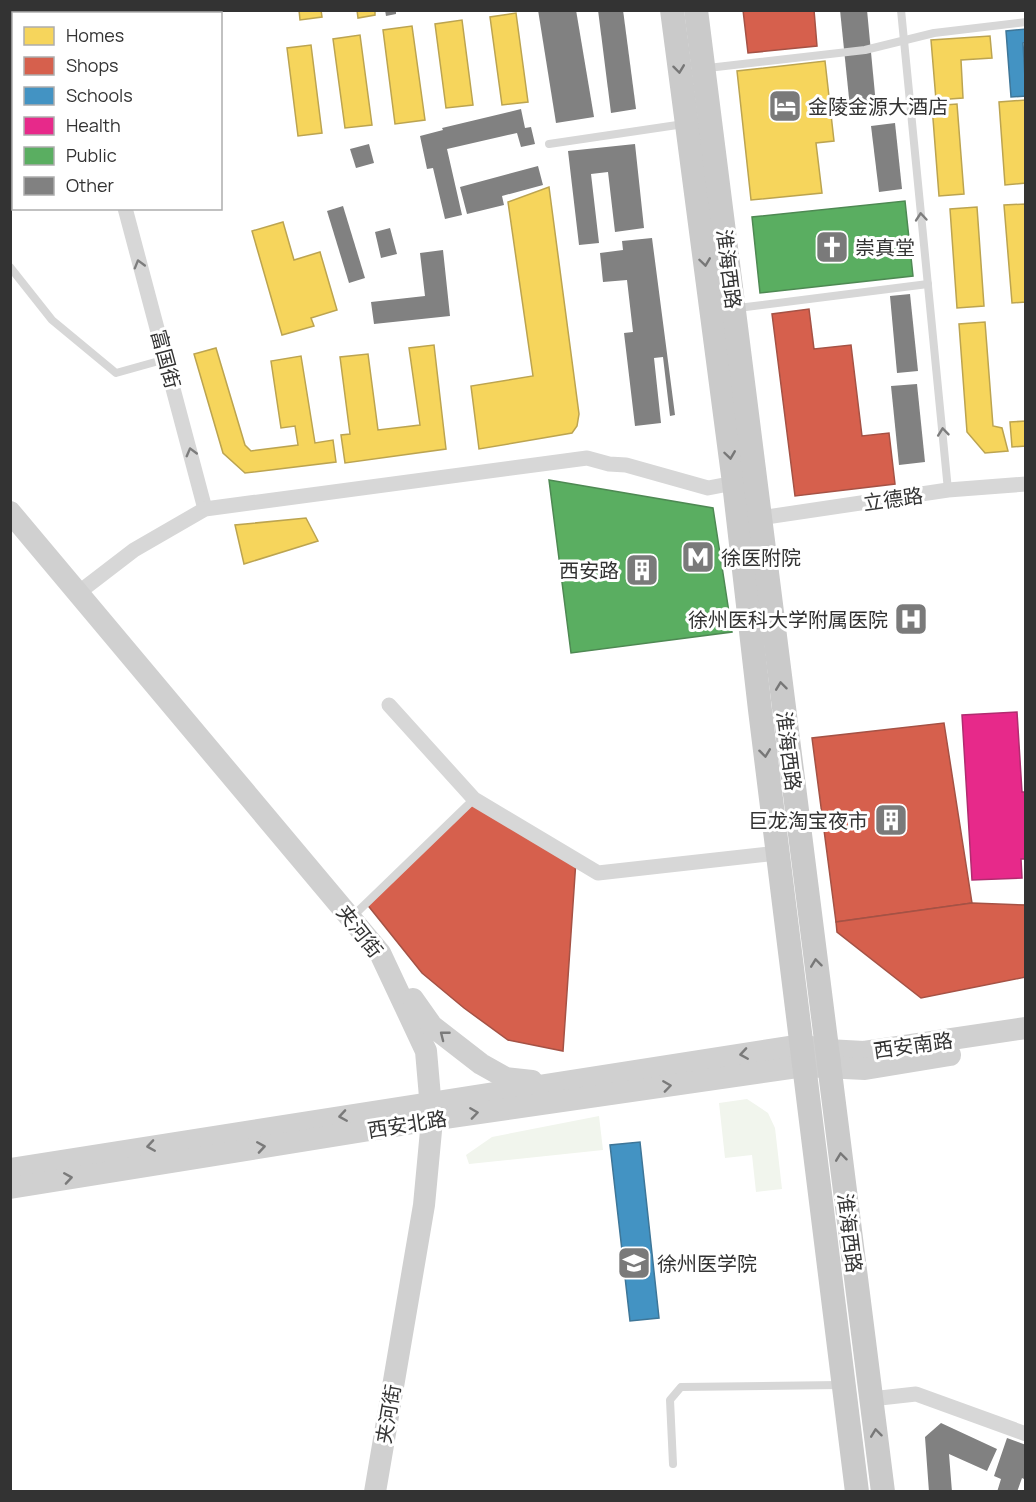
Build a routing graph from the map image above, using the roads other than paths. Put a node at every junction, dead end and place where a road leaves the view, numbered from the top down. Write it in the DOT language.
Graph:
graph roads {
  1 [pos="672,10"];
  2 [pos="696,10"];
  3 [pos="901,10"];
  4 [pos="1026,22"];
  5 [pos="904,40"];
  6 [pos="703,69"];
  7 [pos="686,123"];
  8 [pos="549,144"];
  9 [pos="126,210"];
  10 [pos="12,272"];
  11 [pos="928,284"];
  12 [pos="734,308"];
  13 [pos="166,359"];
  14 [pos="734,483"];
  15 [pos="1026,484"];
  16 [pos="948,490"];
  17 [pos="205,509"];
  18 [pos="10,512"];
  19 [pos="760,518"];
  20 [pos="78,593"];
  21 [pos="389,705"];
  22 [pos="474,799"];
  23 [pos="777,853"];
  24 [pos="351,918"];
  25 [pos="380,953"];
  26 [pos="1026,1028"];
  27 [pos="1026,1042"];
  28 [pos="803,1055"];
  29 [pos="828,1059"];
  30 [pos="551,1083"];
  31 [pos="432,1111"];
  32 [pos="10,1169"];
  33 [pos="10,1188"];
  34 [pos="844,1384"];
  35 [pos="871,1399"];
  36 [pos="1026,1434"];
  37 [pos="673,1464"];
  38 [pos="375,1491"];
  39 [pos="857,1491"];
  40 [pos="883,1491"];
  1 -- 7 [label="main road, 淮海西路, one-way"];
  2 -- 6 [label="main road, 淮海西路"];
  3 -- 5 [label="lane"];
  4 -- 5 [label="lane"];
  5 -- 6 [label="lane"];
  11 -- 5 [label="lane, one-way"];
  6 -- 12 [label="main road, 淮海西路"];
  7 -- 8 [label="lane"];
  7 -- 14 [label="main road, 淮海西路, one-way"];
  13 -- 9 [label="street, 富国街, one-way"];
  10 -- 13 [label="lane"];
  11 -- 12 [label="lane"];
  16 -- 11 [label="lane, one-way"];
  12 -- 19 [label="main road, 淮海西路"];
  17 -- 13 [label="street, 富国街, one-way"];
  14 -- 17 [label="street"];
  14 -- 23 [label="main road, 淮海西路, one-way"];
  15 -- 16 [label="street, 立德路"];
  16 -- 19 [label="street, 立德路"];
  17 -- 20 [label="street"];
  18 -- 20 [label="main road, 夹河街"];
  29 -- 19 [label="main road, 淮海西路, one-way"];
  20 -- 24 [label="main road, 夹河街"];
  21 -- 22 [label="street"];
  22 -- 23 [label="street"];
  22 -- 24 [label="lane"];
  23 -- 28 [label="main road, 淮海西路"];
  24 -- 25 [label="main road, 夹河街"];
  30 -- 25 [label="main road, one-way"];
  25 -- 31 [label="main road, 夹河街"];
  26 -- 29 [label="main road, 西安南路"];
  27 -- 29 [label="main road, 西安南路"];
  28 -- 29 [label="main road, 西安南路"];
  28 -- 30 [label="main road, 西安北路, one-way"];
  31 -- 28 [label="main road, 西安北路, one-way"];
  28 -- 34 [label="main road, 淮海西路"];
  35 -- 29 [label="main road, 淮海西路, one-way"];
  30 -- 31 [label="main road, 西安北路"];
  31 -- 32 [label="main road, 西安北路, one-way"];
  33 -- 31 [label="main road, 西安北路, one-way"];
  31 -- 38 [label="main road, 夹河街"];
  34 -- 37 [label="lane"];
  34 -- 39 [label="main road, 淮海西路"];
  35 -- 36 [label="street"];
  40 -- 35 [label="main road, 淮海西路, one-way"];
}
